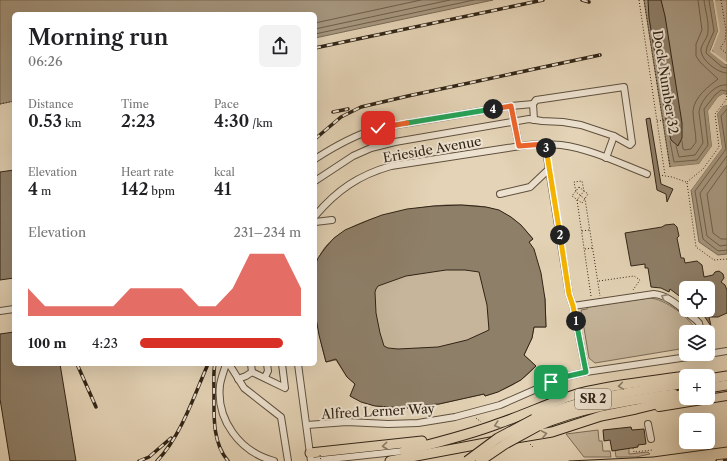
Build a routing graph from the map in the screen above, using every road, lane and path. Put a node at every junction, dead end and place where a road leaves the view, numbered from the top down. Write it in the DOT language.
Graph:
graph roads {
  1 [pos="639,0"];
  2 [pos="644,0"];
  3 [pos="721,0"];
  4 [pos="727,54"];
  5 [pos="727,93"];
  6 [pos="12,101"];
  7 [pos="0,104"];
  8 [pos="533,104"];
  9 [pos="511,106"];
  10 [pos="534,120"];
  11 [pos="666,120"];
  12 [pos="513,121"];
  13 [pos="657,121"];
  14 [pos="614,136"];
  15 [pos="545,144"];
  16 [pos="519,146"];
  17 [pos="317,158"];
  18 [pos="606,158"];
  19 [pos="670,167"];
  20 [pos="549,169"];
  21 [pos="647,174"];
  22 [pos="659,175"];
  23 [pos="665,175"];
  24 [pos="317,180"];
  25 [pos="687,182"];
  26 [pos="584,191"];
  27 [pos="576,192"];
  28 [pos="500,194"];
  29 [pos="580,196"];
  30 [pos="585,199"];
  31 [pos="577,200"];
  32 [pos="317,214"];
  33 [pos="332,220"];
  34 [pos="317,222"];
  35 [pos="590,230"];
  36 [pos="582,231"];
  37 [pos="593,248"];
  38 [pos="584,249"];
  39 [pos="727,258"];
  40 [pos="598,281"];
  41 [pos="633,290"];
  42 [pos="600,296"];
  43 [pos="592,297"];
  44 [pos="573,306"];
  45 [pos="12,309"];
  46 [pos="0,311"];
  47 [pos="699,325"];
  48 [pos="727,351"];
  49 [pos="715,353"];
  50 [pos="679,358"];
  51 [pos="227,366"];
  52 [pos="229,366"];
  53 [pos="251,366"];
  54 [pos="267,366"];
  55 [pos="282,366"];
  56 [pos="298,366"];
  57 [pos="252,372"];
  58 [pos="586,372"];
  59 [pos="727,376"];
  60 [pos="265,377"];
  61 [pos="679,377"];
  62 [pos="715,378"];
  63 [pos="238,379"];
  64 [pos="679,384"];
  65 [pos="727,385"];
  66 [pos="715,387"];
  67 [pos="715,389"];
  68 [pos="727,391"];
  69 [pos="679,393"];
  70 [pos="679,395"];
  71 [pos="727,396"];
  72 [pos="636,409"];
  73 [pos="471,413"];
  74 [pos="536,422"];
  75 [pos="483,424"];
  76 [pos="648,424"];
  77 [pos="307,426"];
  78 [pos="465,434"];
  79 [pos="650,439"];
  80 [pos="527,442"];
  81 [pos="478,444"];
  82 [pos="534,448"];
  83 [pos="633,448"];
  84 [pos="652,450"];
  85 [pos="404,451"];
  86 [pos="320,455"];
  87 [pos="311,458"];
  88 [pos="274,461"];
  89 [pos="288,461"];
  90 [pos="321,461"];
  91 [pos="390,461"];
  92 [pos="467,461"];
  93 [pos="480,461"];
  1 -- 13 [label="path"];
  2 -- 19 [label="path, Dock Number 32"];
  3 -- 4 [label="path"];
  5 -- 25 [label="path"];
  6 -- 7 [label="path"];
  8 -- 9 [label="street"];
  8 -- 10 [label="street"];
  8 -- 14 [label="street"];
  9 -- 12 [label="street"];
  9 -- 17 [label="street"];
  10 -- 12 [label="street"];
  10 -- 14 [label="street"];
  11 -- 13 [label="path, bridge"];
  12 -- 16 [label="street"];
  12 -- 24 [label="street"];
  13 -- 23 [label="path"];
  14 -- 18 [label="street"];
  15 -- 16 [label="street, Erieside Avenue"];
  15 -- 18 [label="street, Erieside Avenue"];
  15 -- 20 [label="street"];
  16 -- 32 [label="street, Erieside Avenue"];
  18 -- 21 [label="street, Erieside Avenue"];
  20 -- 28 [label="street"];
  20 -- 44 [label="street"];
  22 -- 23 [label="path"];
  23 -- 25 [label="path"];
  25 -- 39 [label="path"];
  26 -- 27 [label="path"];
  26 -- 27 [label="path"];
  26 -- 29 [label="path"];
  26 -- 30 [label="path"];
  27 -- 29 [label="path"];
  27 -- 31 [label="path"];
  29 -- 30 [label="path"];
  29 -- 31 [label="path"];
  30 -- 31 [label="path"];
  30 -- 35 [label="path"];
  31 -- 36 [label="path"];
  33 -- 34 [label="street"];
  35 -- 36 [label="path"];
  35 -- 37 [label="path"];
  36 -- 38 [label="path"];
  37 -- 38 [label="path"];
  37 -- 40 [label="path"];
  38 -- 43 [label="path"];
  40 -- 41 [label="path"];
  40 -- 42 [label="path"];
  47 -- 44 [label="street, one-way"];
  44 -- 58 [label="street"];
  45 -- 46 [label="street"];
  48 -- 49 [label="street"];
  50 -- 58 [label="street"];
  51 -- 88 [label="street"];
  52 -- 63 [label="street"];
  53 -- 57 [label="street"];
  54 -- 60 [label="street"];
  55 -- 60 [label="street"];
  56 -- 77 [label="street"];
  57 -- 60 [label="street"];
  57 -- 63 [label="street"];
  58 -- 73 [label="street, Alfred Lerner Way"];
  59 -- 62 [label="highway"];
  61 -- 78 [label="highway, one-way"];
  63 -- 89 [label="street"];
  64 -- 74 [label="highway, SR 2"];
  65 -- 66 [label="highway"];
  67 -- 68 [label="highway"];
  69 -- 74 [label="highway, SR 2"];
  70 -- 72 [label="highway"];
  71 -- 72 [label="main road"];
  81 -- 72 [label="highway, one-way"];
  73 -- 75 [label="path"];
  73 -- 77 [label="street, Alfred Lerner Way"];
  74 -- 92 [label="highway, SR 2, bridge"];
  74 -- 93 [label="highway, SR 2, bridge"];
  76 -- 79 [label="street"];
  77 -- 87 [label="street"];
  78 -- 85 [label="highway"];
  78 -- 87 [label="highway, one-way"];
  80 -- 82 [label="path"];
  81 -- 85 [label="highway"];
  81 -- 91 [label="highway"];
  83 -- 84 [label="path"];
  85 -- 87 [label="street"];
  86 -- 90 [label="path, bridge"];
}
